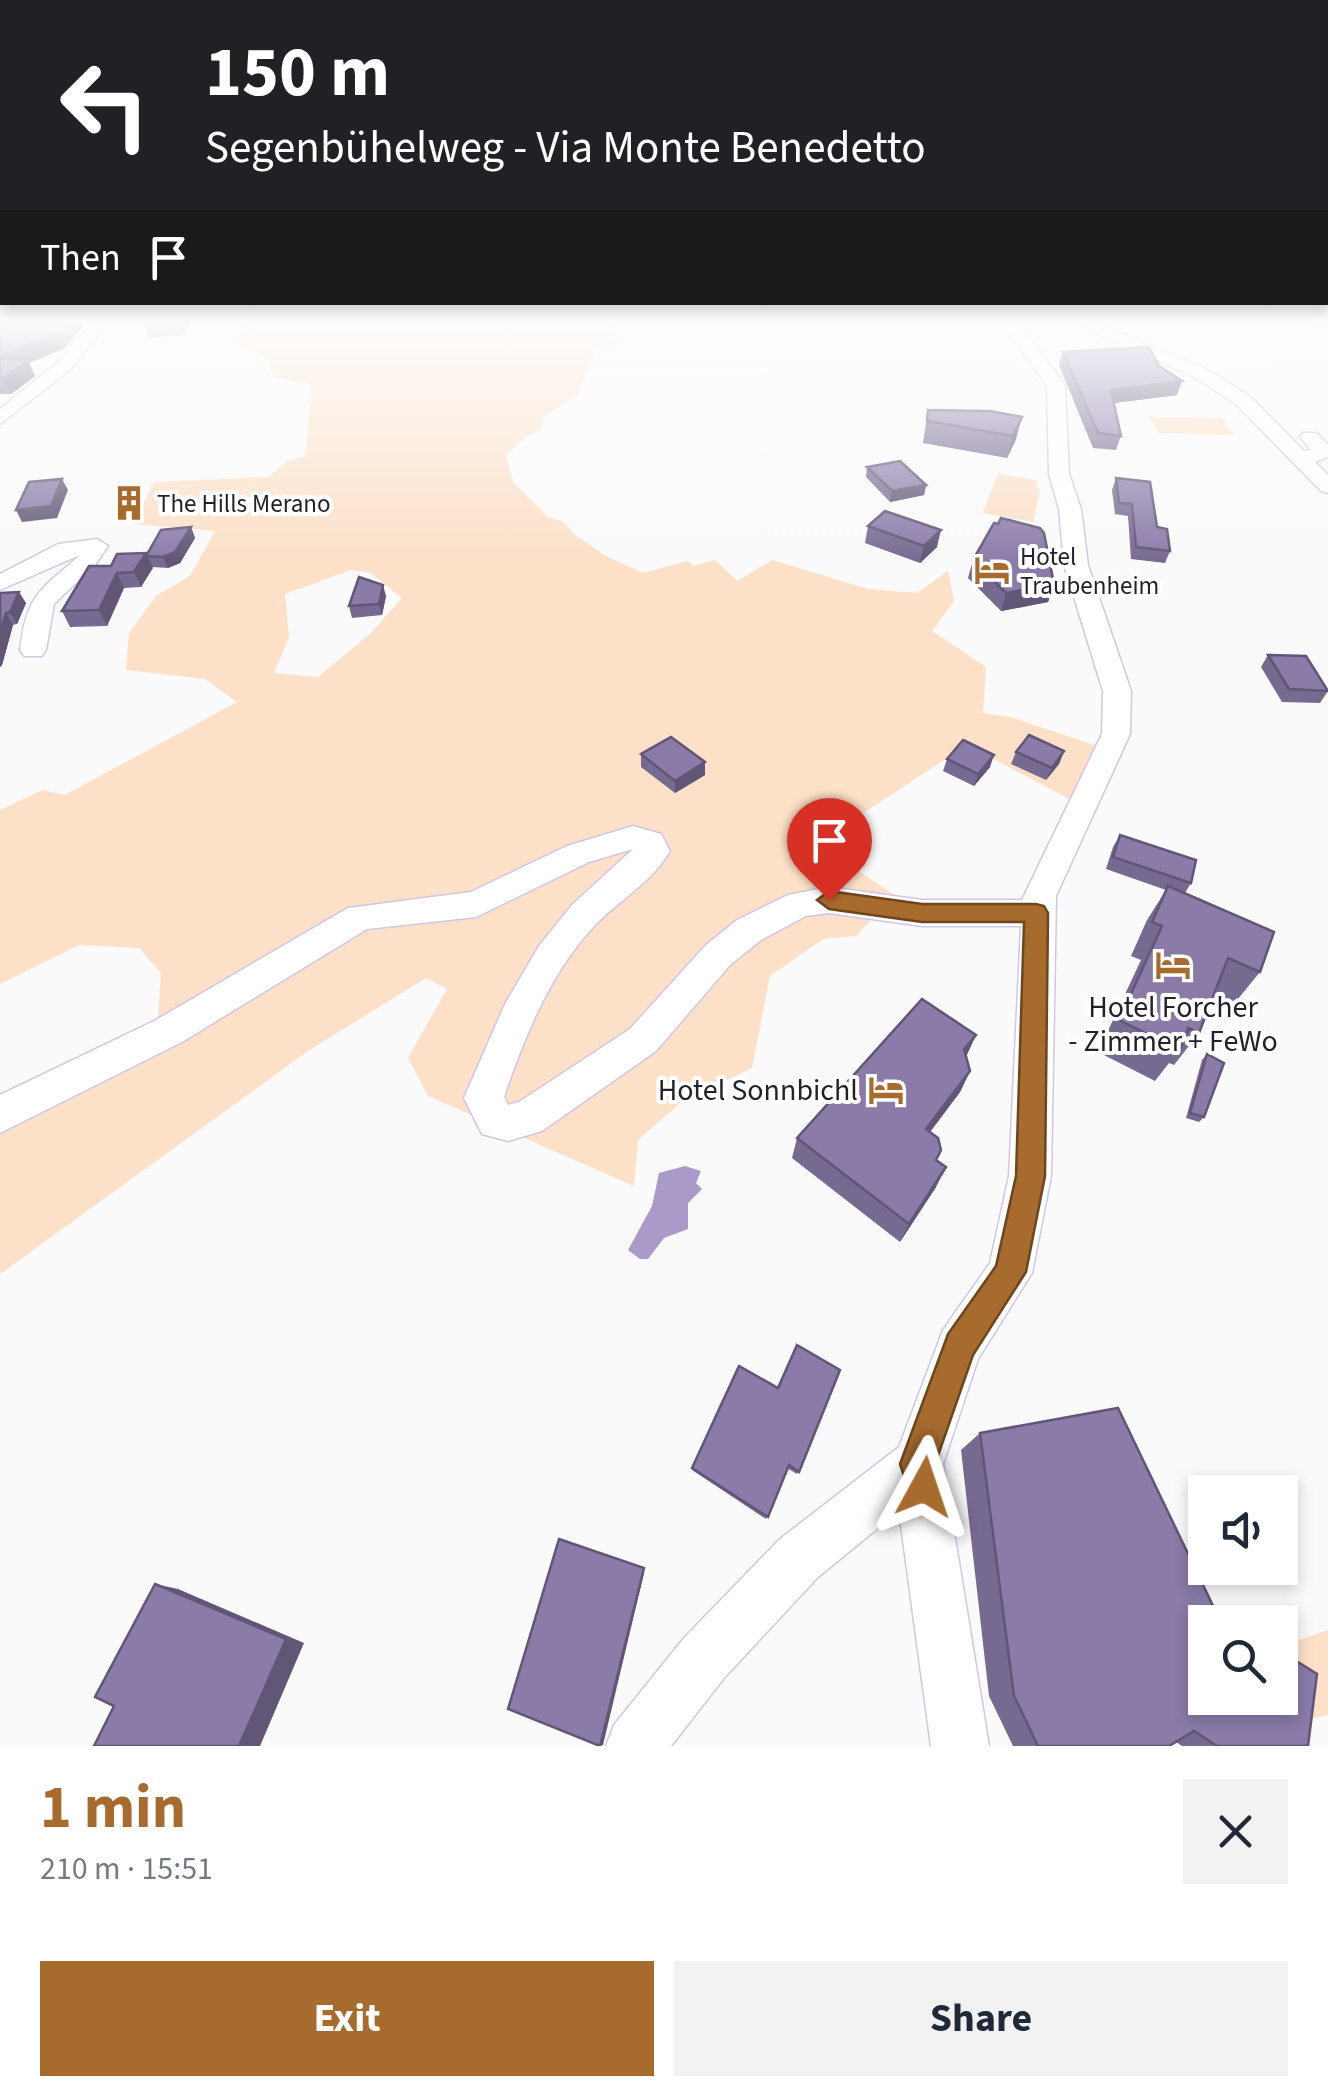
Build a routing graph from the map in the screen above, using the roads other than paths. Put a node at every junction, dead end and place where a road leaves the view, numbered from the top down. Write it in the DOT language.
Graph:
graph roads {
  1 [pos="1056,399"];
  2 [pos="1242,399"];
  3 [pos="1310,436"];
  4 [pos="1298,458"];
  5 [pos="1328,487"];
  6 [pos="0,583"];
  7 [pos="33,650"];
  8 [pos="1036,913"];
  9 [pos="0,1115"];
  10 [pos="918,1464"];
  11 [pos="635,1746"];
  12 [pos="960,1746"];
  1 -- 8 [label="street"];
  2 -- 4 [label="street"];
  3 -- 4 [label="street"];
  4 -- 5 [label="street"];
  6 -- 7 [label="street"];
  8 -- 9 [label="street"];
  8 -- 10 [label="street"];
  10 -- 11 [label="street"];
  10 -- 12 [label="street"];
}
